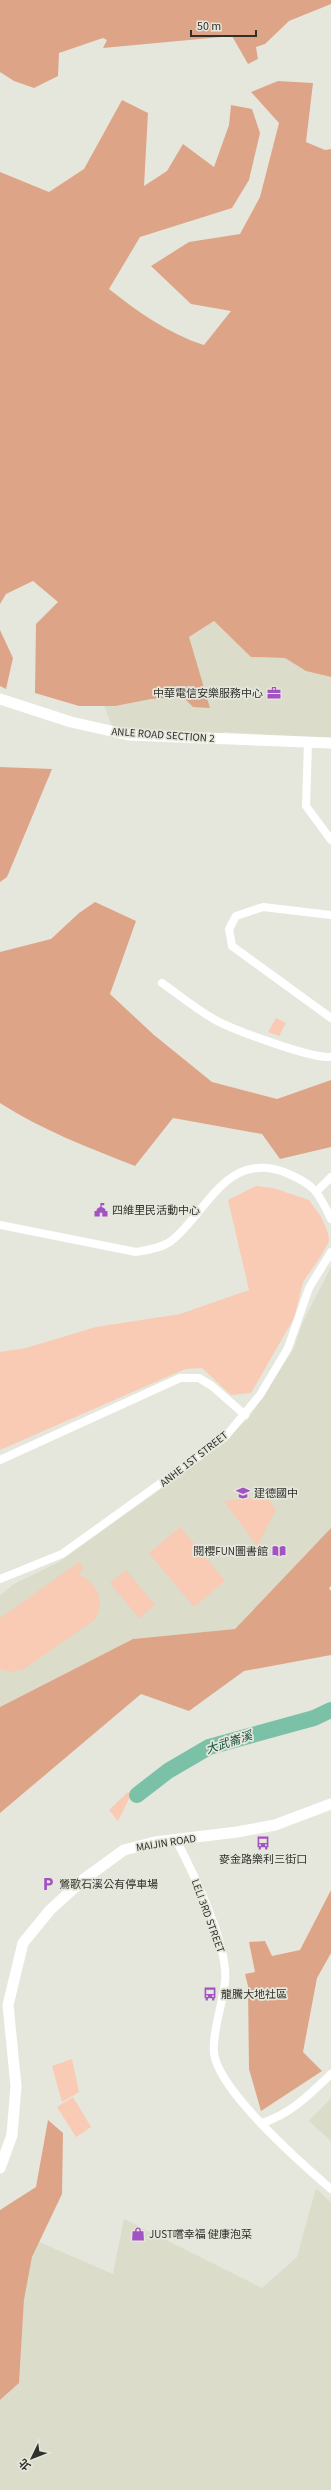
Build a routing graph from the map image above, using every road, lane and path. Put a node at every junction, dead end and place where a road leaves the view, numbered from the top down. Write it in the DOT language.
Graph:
graph roads {
  1 [pos="0,699"];
  2 [pos="308,742"];
  3 [pos="331,743"];
  4 [pos="331,840"];
  5 [pos="331,915"];
  6 [pos="162,983"];
  7 [pos="331,1018"];
  8 [pos="331,1057"];
  9 [pos="331,1177"];
  10 [pos="317,1191"];
  11 [pos="331,1220"];
  12 [pos="0,1225"];
  13 [pos="331,1252"];
  14 [pos="245,1415"];
  15 [pos="0,1460"];
  16 [pos="0,1579"];
  17 [pos="331,1804"];
  18 [pos="176,1840"];
  19 [pos="331,2074"];
  20 [pos="262,2123"];
  21 [pos="0,2168"];
  22 [pos="331,2189"];
  1 -- 2 [label="street, ANLE ROAD SECTION 2"];
  2 -- 3 [label="street, ANLE ROAD SECTION 2"];
  2 -- 4 [label="street"];
  5 -- 7 [label="street"];
  6 -- 8 [label="street"];
  9 -- 10 [label="street"];
  10 -- 11 [label="street"];
  10 -- 12 [label="street"];
  13 -- 14 [label="street, ANHE 1ST STREET"];
  14 -- 15 [label="street"];
  14 -- 16 [label="street, ANHE 1ST STREET"];
  17 -- 18 [label="street, MAIJIN ROAD"];
  18 -- 20 [label="street, LELI 3RD STREET"];
  18 -- 21 [label="street, MAIJIN ROAD"];
  19 -- 20 [label="street"];
  20 -- 22 [label="street, LELI 3RD STREET"];
}
